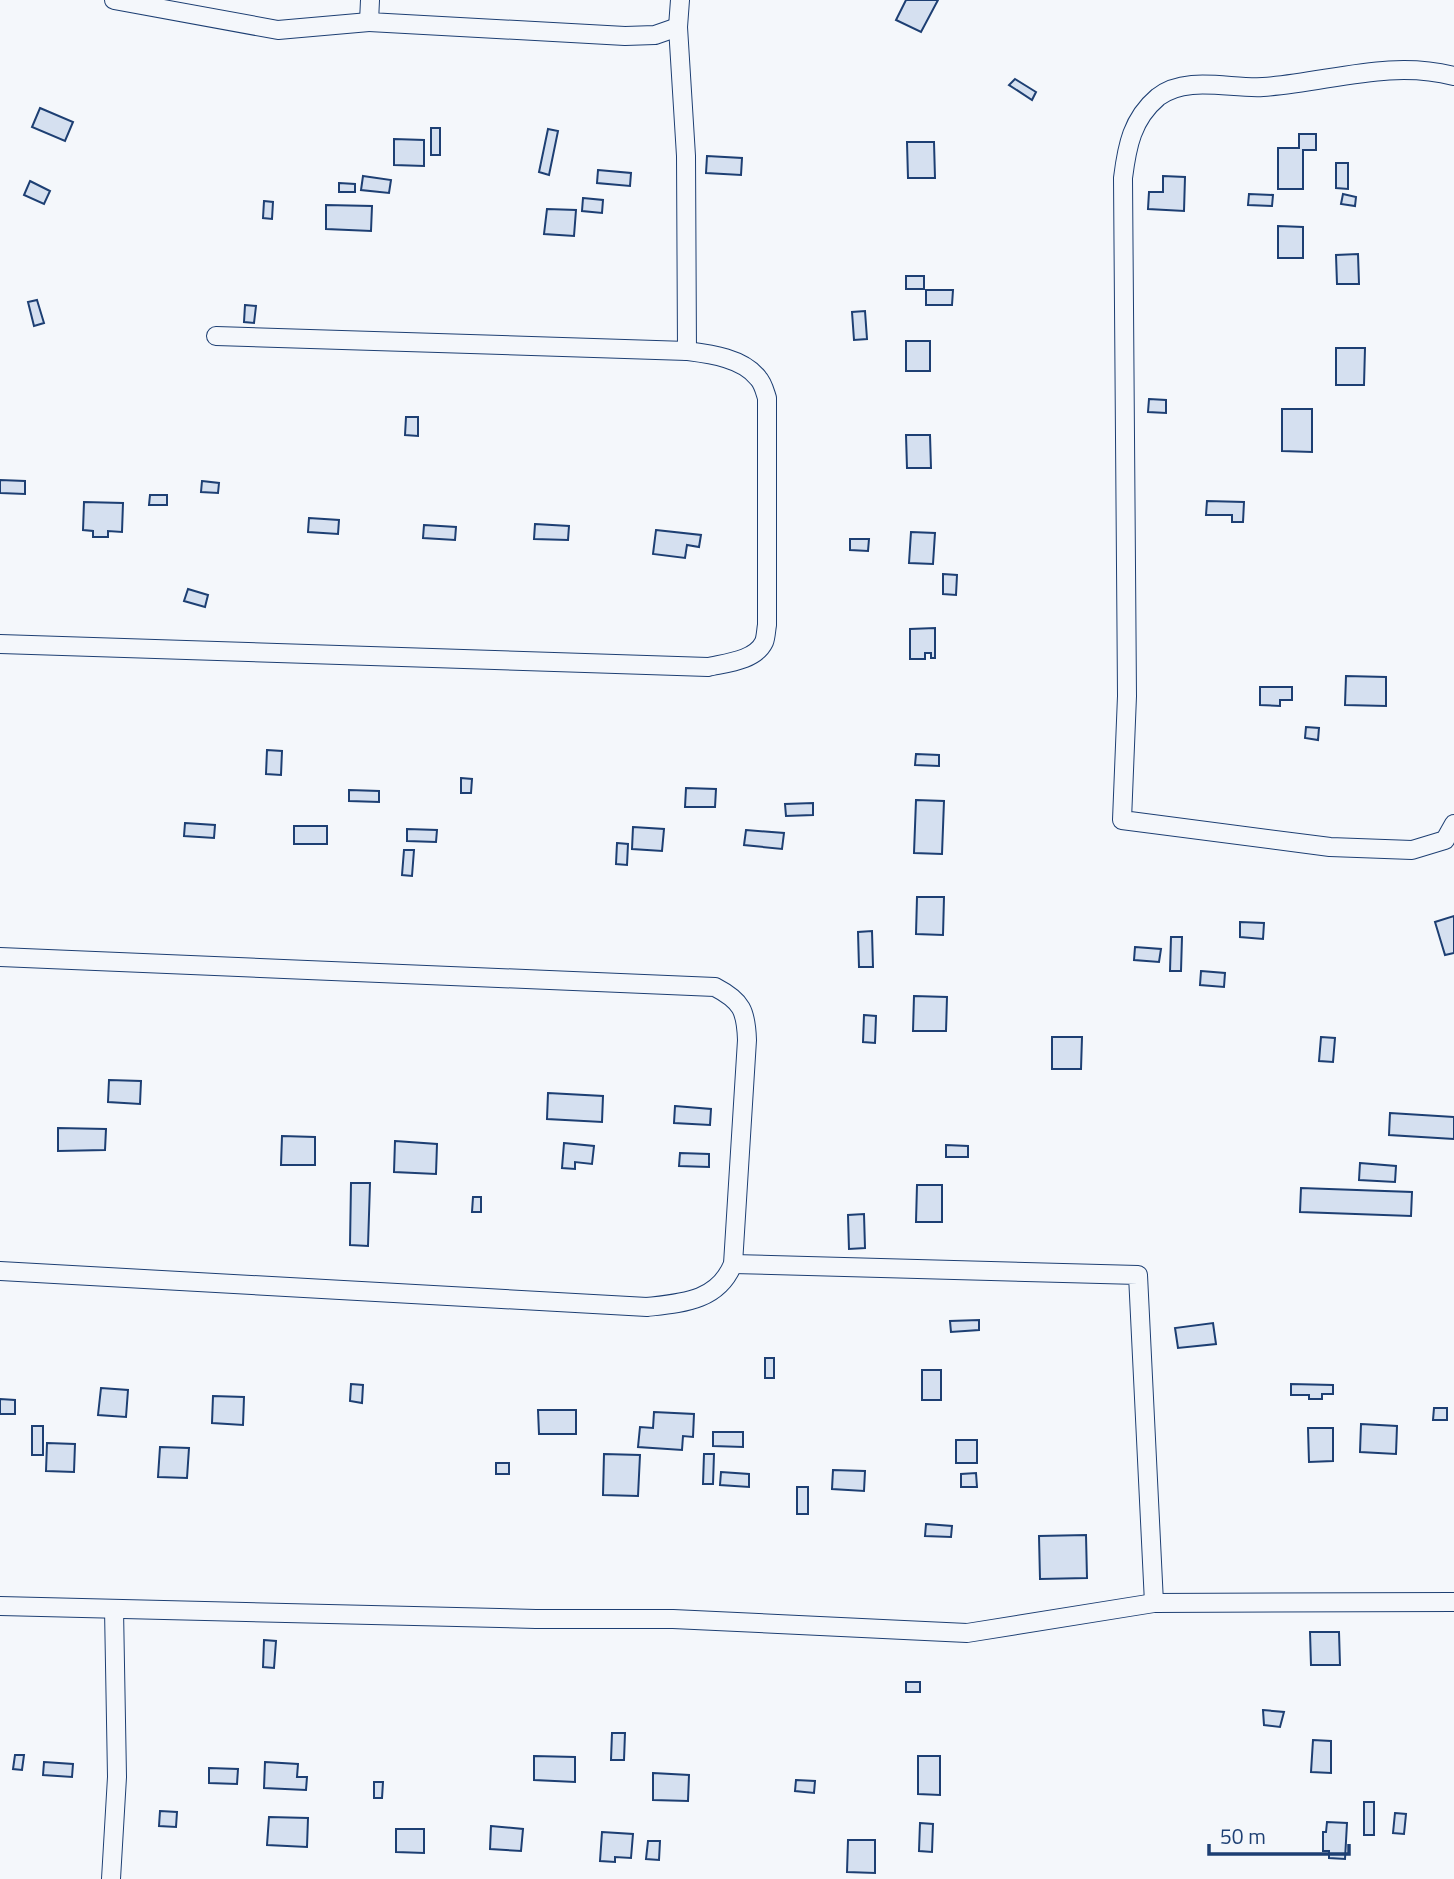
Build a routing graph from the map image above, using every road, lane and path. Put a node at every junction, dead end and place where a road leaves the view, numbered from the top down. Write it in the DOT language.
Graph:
graph roads {
  1 [pos="114,0"];
  2 [pos="370,0"];
  3 [pos="680,0"];
  4 [pos="369,22"];
  5 [pos="678,27"];
  6 [pos="1454,75"];
  7 [pos="216,336"];
  8 [pos="687,352"];
  9 [pos="0,644"];
  10 [pos="1454,824"];
  11 [pos="0,957"];
  12 [pos="733,1264"];
  13 [pos="0,1270"];
  14 [pos="1454,1602"];
  15 [pos="1154,1603"];
  16 [pos="0,1606"];
  17 [pos="114,1609"];
  18 [pos="111,1879"];
  1 -- 4 [label="street"];
  2 -- 4 [label="street"];
  3 -- 5 [label="street"];
  4 -- 5 [label="street"];
  5 -- 8 [label="street"];
  6 -- 10 [label="street"];
  7 -- 8 [label="street"];
  8 -- 9 [label="street"];
  11 -- 12 [label="street"];
  12 -- 13 [label="street"];
  12 -- 15 [label="street"];
  14 -- 15 [label="street"];
  15 -- 17 [label="street"];
  16 -- 17 [label="street"];
  17 -- 18 [label="street"];
}
